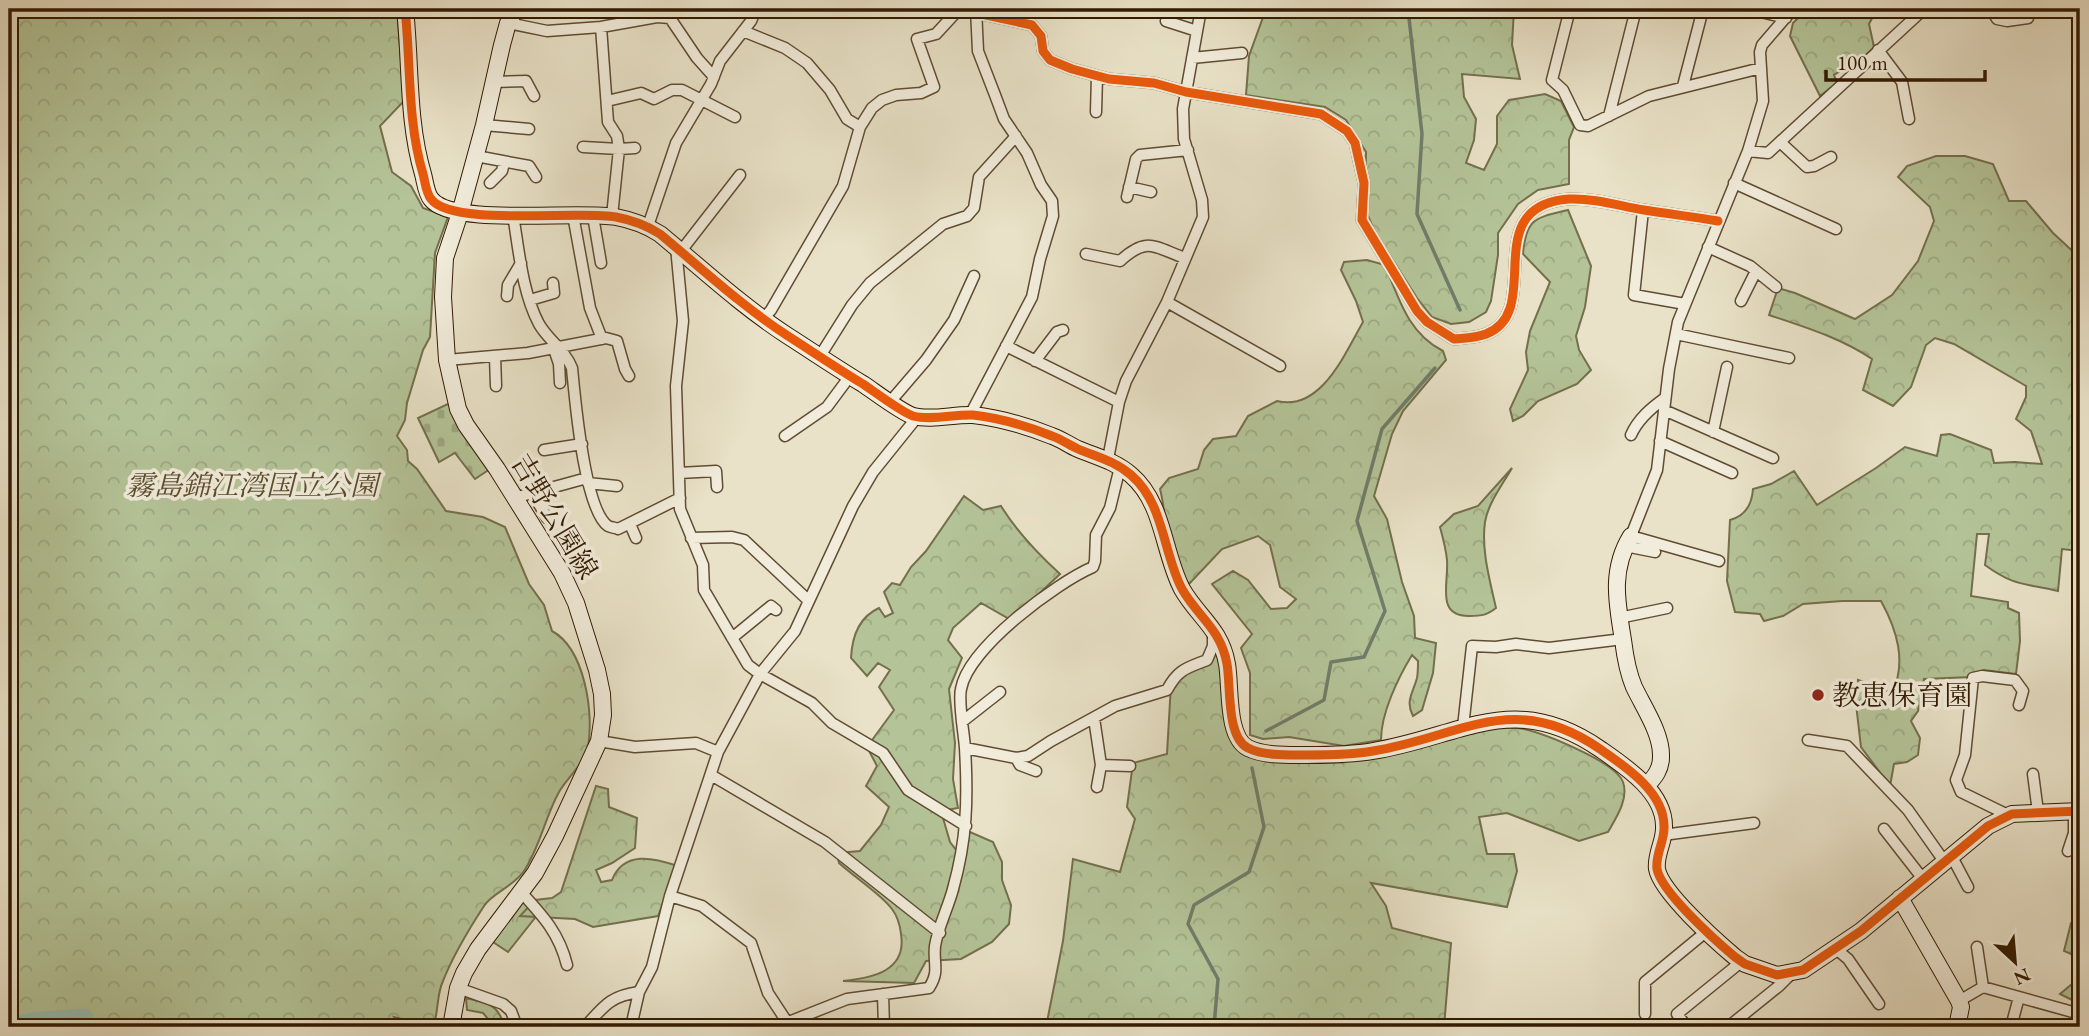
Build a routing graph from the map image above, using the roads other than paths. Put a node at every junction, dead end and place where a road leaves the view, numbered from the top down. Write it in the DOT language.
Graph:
graph roads {
  1 [pos="405,9"];
  2 [pos="756,9"];
  3 [pos="958,9"];
  4 [pos="1201,9"];
  5 [pos="1570,9"];
  6 [pos="1636,9"];
  7 [pos="1703,9"];
  8 [pos="1749,9"];
  9 [pos="1924,9"];
  10 [pos="1991,9"];
  11 [pos="976,11"];
  12 [pos="1789,13"];
  13 [pos="512,16"];
  14 [pos="2028,18"];
  15 [pos="1166,21"];
  16 [pos="601,27"];
  17 [pos="743,31"];
  18 [pos="1197,31"];
  19 [pos="1878,50"];
  20 [pos="1242,53"];
  21 [pos="1192,58"];
  22 [pos="1761,68"];
  23 [pos="1097,76"];
  24 [pos="714,77"];
  25 [pos="493,82"];
  26 [pos="1683,86"];
  27 [pos="1186,92"];
  28 [pos="534,96"];
  29 [pos="702,100"];
  30 [pos="607,101"];
  31 [pos="1096,112"];
  32 [pos="735,117"];
  33 [pos="1609,117"];
  34 [pos="1909,119"];
  35 [pos="484,125"];
  36 [pos="860,127"];
  37 [pos="529,129"];
  38 [pos="1016,136"];
  39 [pos="1780,142"];
  40 [pos="583,147"];
  41 [pos="635,148"];
  42 [pos="619,149"];
  43 [pos="1188,150"];
  44 [pos="1748,151"];
  45 [pos="476,156"];
  46 [pos="1831,156"];
  47 [pos="504,163"];
  48 [pos="536,169"];
  49 [pos="740,175"];
  50 [pos="490,183"];
  51 [pos="1734,183"];
  52 [pos="1151,192"];
  53 [pos="1643,210"];
  54 [pos="460,213"];
  55 [pos="513,215"];
  56 [pos="573,215"];
  57 [pos="593,216"];
  58 [pos="612,216"];
  59 [pos="1718,221"];
  60 [pos="648,226"];
  61 [pos="1836,229"];
  62 [pos="1708,247"];
  63 [pos="679,249"];
  64 [pos="1086,254"];
  65 [pos="1185,258"];
  66 [pos="522,263"];
  67 [pos="601,263"];
  68 [pos="1756,271"];
  69 [pos="974,276"];
  70 [pos="553,283"];
  71 [pos="1776,287"];
  72 [pos="507,296"];
  73 [pos="530,300"];
  74 [pos="1741,301"];
  75 [pos="1167,302"];
  76 [pos="1685,304"];
  77 [pos="764,318"];
  78 [pos="1063,330"];
  79 [pos="1676,334"];
  80 [pos="602,339"];
  81 [pos="1006,346"];
  82 [pos="557,349"];
  83 [pos="495,356"];
  84 [pos="820,356"];
  85 [pos="1790,358"];
  86 [pos="447,360"];
  87 [pos="1035,360"];
  88 [pos="1280,366"];
  89 [pos="1727,367"];
  90 [pos="629,376"];
  91 [pos="850,376"];
  92 [pos="560,383"];
  93 [pos="496,386"];
  94 [pos="1665,398"];
  95 [pos="890,401"];
  96 [pos="1118,402"];
  97 [pos="1664,410"];
  98 [pos="970,415"];
  99 [pos="918,416"];
  100 [pos="1713,432"];
  101 [pos="1631,435"];
  102 [pos="785,436"];
  103 [pos="1660,441"];
  104 [pos="582,444"];
  105 [pos="544,450"];
  106 [pos="1773,458"];
  107 [pos="1114,463"];
  108 [pos="679,473"];
  109 [pos="1732,473"];
  110 [pos="588,481"];
  111 [pos="617,486"];
  112 [pos="717,486"];
  113 [pos="533,494"];
  114 [pos="514,498"];
  115 [pos="680,498"];
  116 [pos="547,518"];
  117 [pos="646,528"];
  118 [pos="634,532"];
  119 [pos="691,538"];
  120 [pos="1628,541"];
  121 [pos="1655,552"];
  122 [pos="1719,561"];
  123 [pos="809,601"];
  124 [pos="1667,608"];
  125 [pos="776,610"];
  126 [pos="1619,618"];
  127 [pos="1213,628"];
  128 [pos="732,638"];
  129 [pos="1623,639"];
  130 [pos="760,674"];
  131 [pos="1000,692"];
  132 [pos="2018,705"];
  133 [pos="1094,718"];
  134 [pos="963,721"];
  135 [pos="1463,727"];
  136 [pos="1808,740"];
  137 [pos="599,741"];
  138 [pos="965,748"];
  139 [pos="718,752"];
  140 [pos="1016,758"];
  141 [pos="1101,765"];
  142 [pos="1130,766"];
  143 [pos="1036,771"];
  144 [pos="2033,774"];
  145 [pos="711,775"];
  146 [pos="1647,785"];
  147 [pos="1097,787"];
  148 [pos="2079,810"];
  149 [pos="2038,811"];
  150 [pos="2008,815"];
  151 [pos="1754,823"];
  152 [pos="966,825"];
  153 [pos="1884,829"];
  154 [pos="1663,835"];
  155 [pos="2080,847"];
  156 [pos="2068,850"];
  157 [pos="1948,858"];
  158 [pos="1923,879"];
  159 [pos="2078,881"];
  160 [pos="1968,887"];
  161 [pos="521,892"];
  162 [pos="670,896"];
  163 [pos="1900,898"];
  164 [pos="1707,931"];
  165 [pos="940,933"];
  166 [pos="1977,947"];
  167 [pos="1836,949"];
  168 [pos="1741,962"];
  169 [pos="567,965"];
  170 [pos="1790,975"];
  171 [pos="1983,987"];
  172 [pos="458,988"];
  173 [pos="639,992"];
  174 [pos="883,994"];
  175 [pos="2019,997"];
  176 [pos="1959,1001"];
  177 [pos="1879,1004"];
  178 [pos="1645,1014"];
  179 [pos="2080,1014"];
  180 [pos="787,1022"];
  181 [pos="1961,1026"];
  182 [pos="451,1027"];
  183 [pos="517,1027"];
  184 [pos="585,1027"];
  185 [pos="631,1027"];
  186 [pos="776,1027"];
  187 [pos="884,1027"];
  188 [pos="1687,1027"];
  189 [pos="1728,1027"];
  190 [pos="2011,1027"];
  1 -- 54 [label="street"];
  2 -- 17 [label="street"];
  3 -- 11 [label="street"];
  3 -- 36 [label="street"];
  4 -- 18 [label="street"];
  5 -- 33 [label="street"];
  6 -- 33 [label="street"];
  7 -- 26 [label="street"];
  8 -- 12 [label="street"];
  9 -- 19 [label="street"];
  10 -- 14 [label="street"];
  11 -- 23 [label="street"];
  11 -- 38 [label="street"];
  12 -- 22 [label="street"];
  13 -- 16 [label="street"];
  13 -- 25 [label="street, 吉野公園線"];
  15 -- 18 [label="street"];
  16 -- 24 [label="street"];
  16 -- 30 [label="street"];
  17 -- 24 [label="street"];
  17 -- 36 [label="street"];
  18 -- 21 [label="street"];
  19 -- 34 [label="street"];
  19 -- 39 [label="street"];
  20 -- 21 [label="street"];
  21 -- 27 [label="street"];
  22 -- 26 [label="street"];
  22 -- 44 [label="street"];
  23 -- 27 [label="street"];
  23 -- 31 [label="street"];
  24 -- 29 [label="street"];
  25 -- 28 [label="street"];
  25 -- 35 [label="street, 吉野公園線"];
  26 -- 33 [label="street"];
  27 -- 43 [label="street"];
  27 -- 53 [label="street"];
  29 -- 30 [label="street"];
  29 -- 32 [label="street"];
  29 -- 60 [label="street"];
  30 -- 42 [label="street"];
  35 -- 37 [label="street"];
  35 -- 45 [label="street, 吉野公園線"];
  36 -- 77 [label="street"];
  38 -- 81 [label="street"];
  38 -- 84 [label="street"];
  39 -- 44 [label="street"];
  39 -- 46 [label="street"];
  40 -- 42 [label="street"];
  41 -- 42 [label="street"];
  42 -- 58 [label="street"];
  43 -- 52 [label="street"];
  43 -- 65 [label="street"];
  44 -- 51 [label="street"];
  45 -- 47 [label="street"];
  45 -- 54 [label="street, 吉野公園線"];
  47 -- 48 [label="street"];
  47 -- 50 [label="street"];
  49 -- 63 [label="street"];
  51 -- 59 [label="street"];
  51 -- 61 [label="street"];
  53 -- 59 [label="street"];
  53 -- 76 [label="street"];
  54 -- 55 [label="street"];
  54 -- 86 [label="street, 吉野公園線"];
  55 -- 56 [label="street"];
  55 -- 66 [label="street"];
  56 -- 57 [label="street"];
  56 -- 80 [label="street"];
  57 -- 58 [label="street"];
  57 -- 67 [label="street"];
  58 -- 60 [label="street"];
  59 -- 62 [label="street"];
  60 -- 63 [label="street"];
  62 -- 68 [label="street"];
  62 -- 76 [label="street"];
  63 -- 77 [label="street"];
  63 -- 108 [label="street"];
  64 -- 65 [label="street"];
  65 -- 75 [label="street"];
  66 -- 72 [label="street"];
  66 -- 73 [label="street"];
  68 -- 71 [label="street"];
  68 -- 74 [label="street"];
  69 -- 95 [label="street"];
  70 -- 73 [label="street"];
  73 -- 82 [label="street"];
  75 -- 88 [label="street"];
  75 -- 96 [label="street"];
  76 -- 79 [label="street"];
  77 -- 84 [label="street"];
  78 -- 87 [label="street"];
  79 -- 85 [label="street"];
  79 -- 94 [label="street"];
  80 -- 82 [label="street"];
  80 -- 90 [label="street"];
  81 -- 87 [label="street"];
  81 -- 98 [label="street"];
  82 -- 83 [label="street"];
  82 -- 92 [label="street"];
  82 -- 104 [label="street"];
  83 -- 86 [label="street"];
  83 -- 93 [label="street"];
  84 -- 91 [label="street"];
  86 -- 114 [label="street, 吉野公園線"];
  87 -- 96 [label="street"];
  89 -- 100 [label="street"];
  91 -- 95 [label="street"];
  91 -- 102 [label="street"];
  94 -- 97 [label="street"];
  94 -- 101 [label="street"];
  95 -- 99 [label="street"];
  96 -- 107 [label="street"];
  97 -- 100 [label="street"];
  97 -- 103 [label="street"];
  98 -- 99 [label="street"];
  98 -- 107 [label="street"];
  99 -- 123 [label="street"];
  100 -- 106 [label="street"];
  103 -- 109 [label="street"];
  103 -- 120 [label="street"];
  104 -- 105 [label="street"];
  104 -- 110 [label="street"];
  107 -- 127 [label="street"];
  107 -- 134 [label="street"];
  108 -- 112 [label="street"];
  108 -- 115 [label="street"];
  110 -- 111 [label="street"];
  110 -- 113 [label="street"];
  110 -- 118 [label="street"];
  113 -- 114 [label="street"];
  113 -- 116 [label="street"];
  114 -- 137 [label="street, 吉野公園線"];
  115 -- 118 [label="street"];
  115 -- 119 [label="street"];
  117 -- 118 [label="street"];
  119 -- 123 [label="street"];
  119 -- 128 [label="street"];
  120 -- 121 [label="street"];
  120 -- 122 [label="street"];
  120 -- 126 [label="street"];
  123 -- 130 [label="street"];
  124 -- 126 [label="street"];
  125 -- 128 [label="street"];
  126 -- 129 [label="street"];
  127 -- 133 [label="street"];
  127 -- 135 [label="street"];
  128 -- 130 [label="street"];
  129 -- 135 [label="street"];
  129 -- 146 [label="street"];
  130 -- 139 [label="street"];
  130 -- 152 [label="street"];
  131 -- 134 [label="street"];
  132 -- 150 [label="street"];
  133 -- 140 [label="street"];
  133 -- 141 [label="street"];
  134 -- 138 [label="street"];
  135 -- 146 [label="street"];
  136 -- 157 [label="street"];
  137 -- 139 [label="street"];
  137 -- 161 [label="street, 吉野公園線"];
  138 -- 140 [label="street"];
  138 -- 152 [label="street"];
  139 -- 145 [label="street"];
  140 -- 143 [label="street"];
  141 -- 142 [label="street"];
  141 -- 147 [label="street"];
  144 -- 149 [label="street"];
  145 -- 162 [label="street"];
  145 -- 165 [label="street"];
  146 -- 154 [label="street"];
  148 -- 149 [label="street"];
  148 -- 156 [label="street"];
  149 -- 150 [label="street"];
  150 -- 157 [label="street"];
  151 -- 154 [label="street"];
  152 -- 165 [label="street"];
  153 -- 158 [label="street"];
  154 -- 164 [label="street"];
  155 -- 159 [label="street"];
  157 -- 158 [label="street"];
  157 -- 160 [label="street"];
  158 -- 163 [label="street"];
  161 -- 169 [label="street"];
  161 -- 172 [label="street, 吉野公園線"];
  162 -- 173 [label="street"];
  162 -- 180 [label="street"];
  163 -- 167 [label="street"];
  163 -- 176 [label="street"];
  164 -- 168 [label="street"];
  164 -- 178 [label="street"];
  165 -- 174 [label="street"];
  166 -- 171 [label="street"];
  167 -- 170 [label="street"];
  167 -- 177 [label="street"];
  168 -- 170 [label="street"];
  168 -- 188 [label="street"];
  170 -- 189 [label="street"];
  171 -- 175 [label="street"];
  171 -- 176 [label="street"];
  172 -- 182 [label="street, 吉野公園線"];
  172 -- 183 [label="street"];
  173 -- 184 [label="street"];
  173 -- 185 [label="street"];
  174 -- 180 [label="street"];
  174 -- 187 [label="street"];
  175 -- 179 [label="street"];
  175 -- 190 [label="street"];
  176 -- 181 [label="street"];
  180 -- 186 [label="street"];
}
